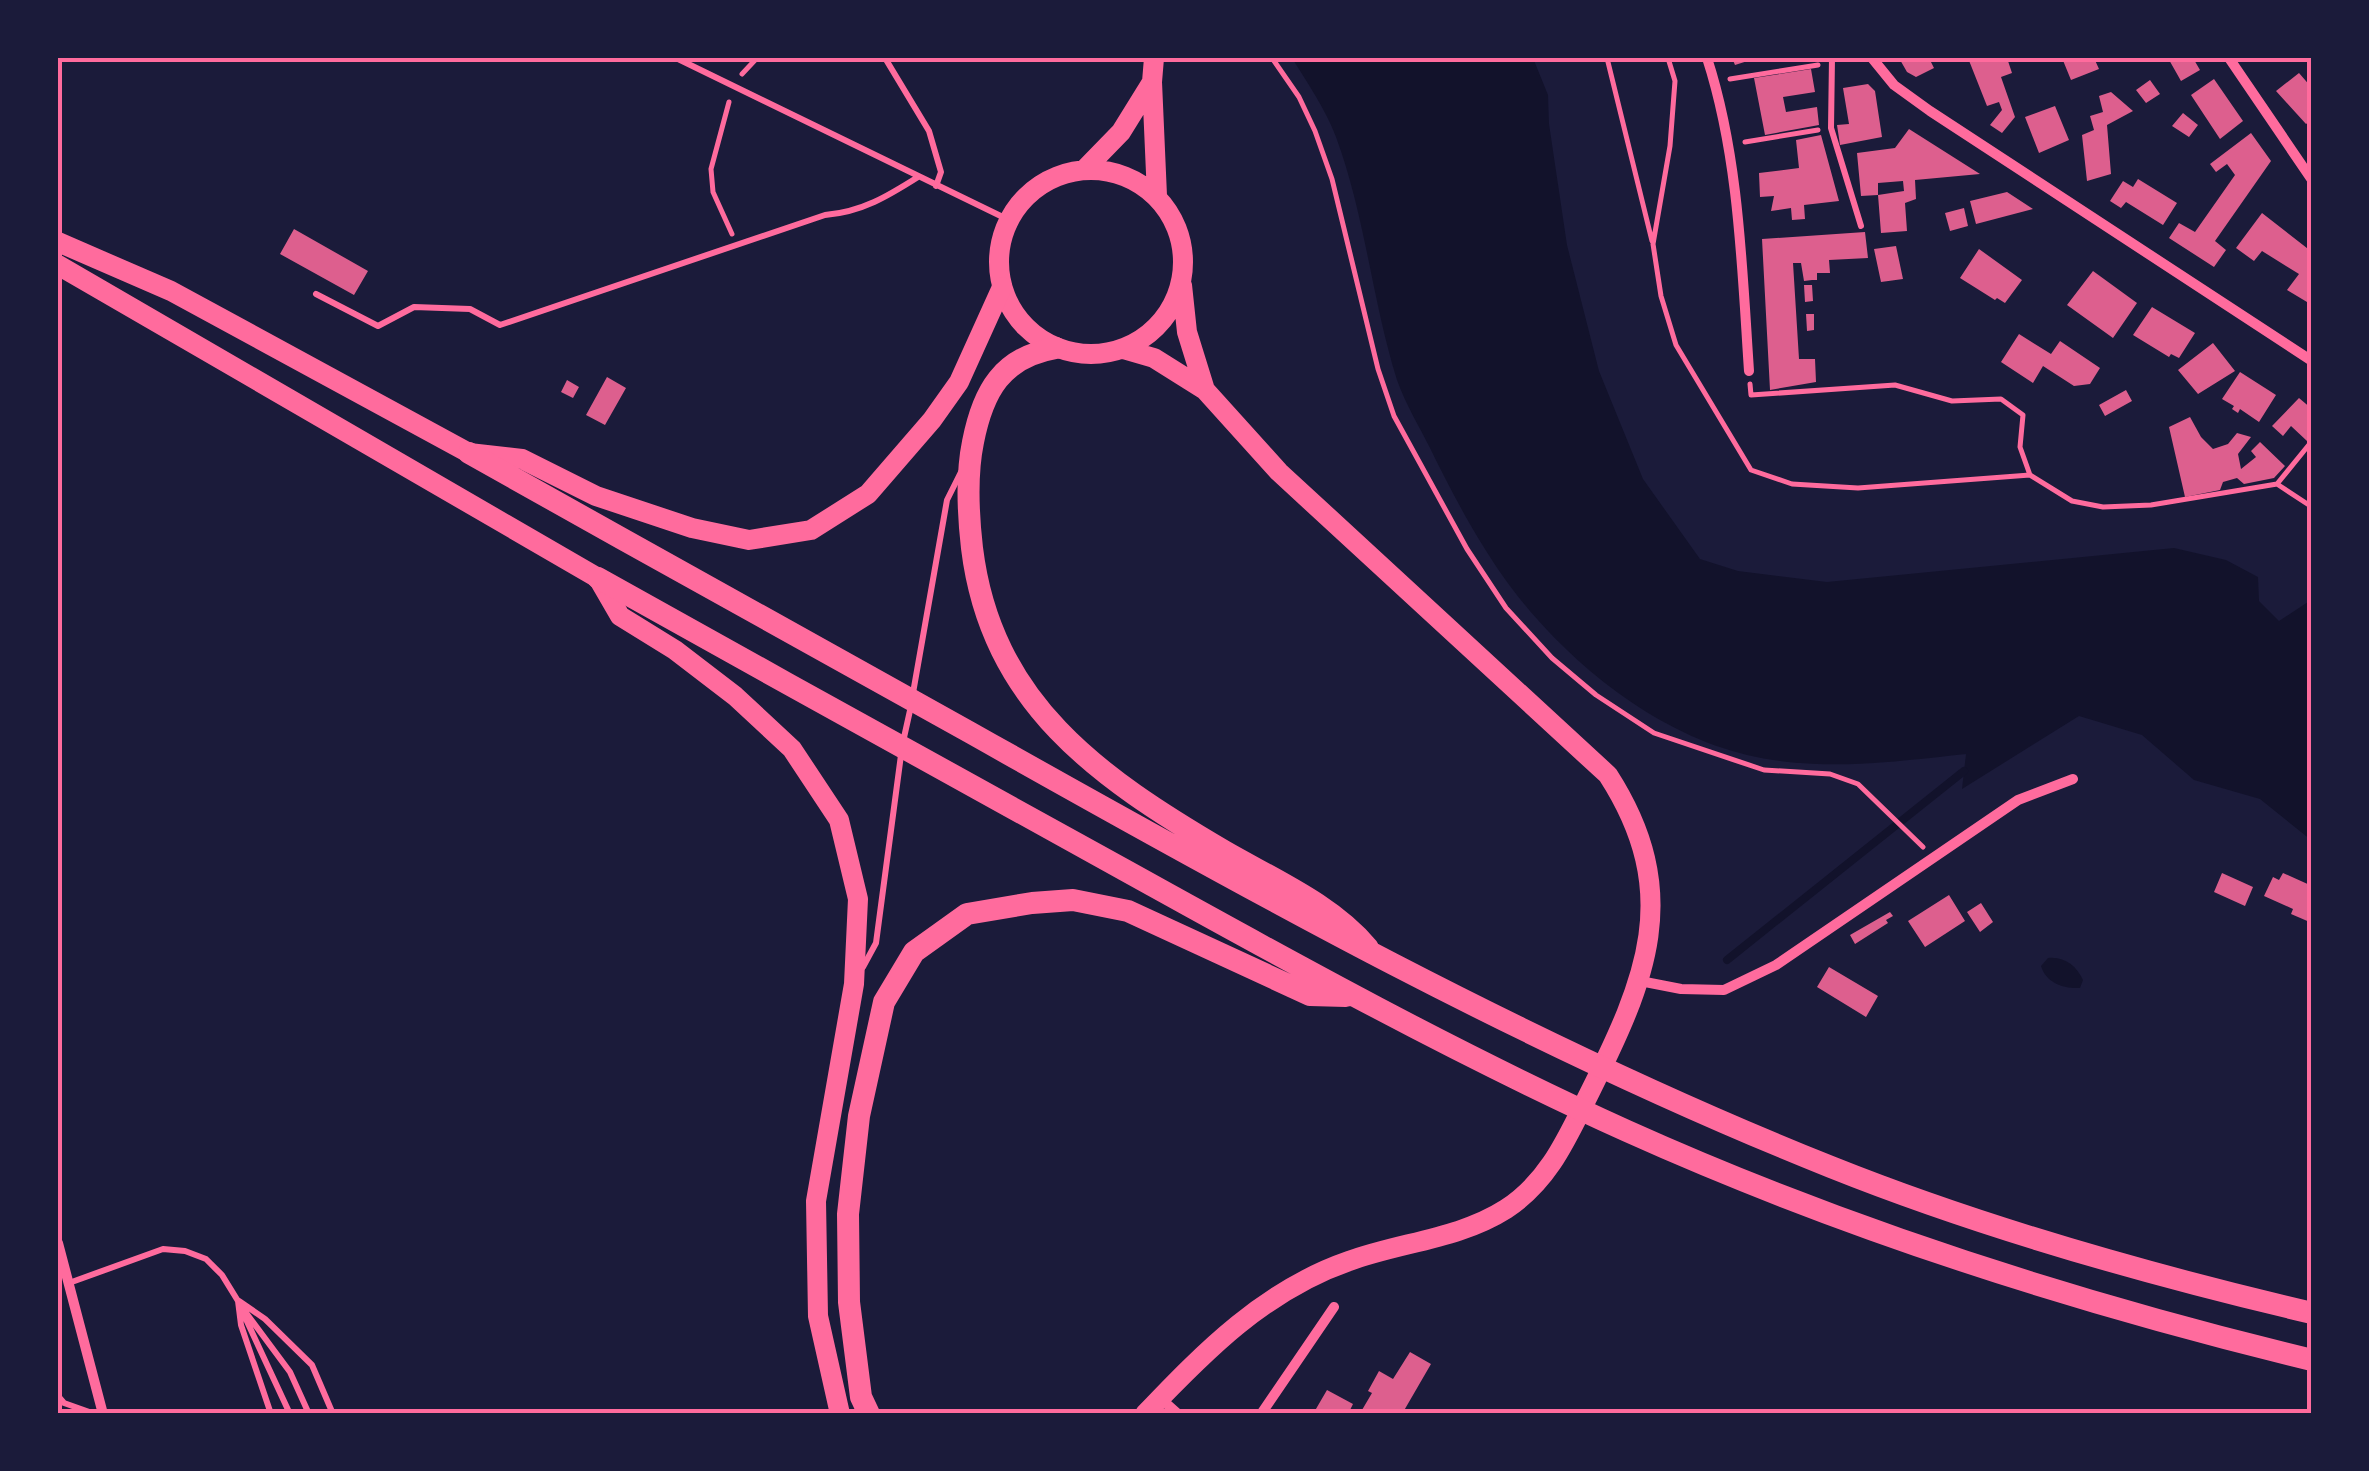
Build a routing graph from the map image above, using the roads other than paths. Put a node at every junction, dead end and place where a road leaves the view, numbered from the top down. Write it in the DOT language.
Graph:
graph roads {
  1 [pos="676,58"];
  2 [pos="886,58"];
  3 [pos="1154,58"];
  4 [pos="1707,58"];
  5 [pos="1872,58"];
  6 [pos="2229,58"];
  7 [pos="1831,60"];
  8 [pos="1152,82"];
  9 [pos="1084,169"];
  10 [pos="918,177"];
  11 [pos="2312,180"];
  12 [pos="936,186"];
  13 [pos="1157,196"];
  14 [pos="1008,220"];
  15 [pos="1861,226"];
  16 [pos="58,242"];
  17 [pos="58,265"];
  18 [pos="1182,284"];
  19 [pos="1002,287"];
  20 [pos="316,294"];
  21 [pos="1056,348"];
  22 [pos="1123,349"];
  23 [pos="2312,361"];
  24 [pos="1749,371"];
  25 [pos="1205,390"];
  26 [pos="470,453"];
  27 [pos="971,453"];
  28 [pos="598,578"];
  29 [pos="912,701"];
  30 [pos="902,747"];
  31 [pos="2073,779"];
  32 [pos="1377,958"];
  33 [pos="1640,981"];
  34 [pos="854,984"];
  35 [pos="1354,997"];
  36 [pos="58,1243"];
  37 [pos="69,1283"];
  38 [pos="238,1301"];
  39 [pos="1334,1308"];
  40 [pos="2312,1313"];
  41 [pos="2312,1360"];
  42 [pos="58,1396"];
  43 [pos="1153,1406"];
  44 [pos="99,1414"];
  45 [pos="270,1414"];
  46 [pos="290,1414"];
  47 [pos="309,1414"];
  48 [pos="333,1414"];
  49 [pos="840,1414"];
  50 [pos="869,1414"];
  51 [pos="1178,1414"];
  52 [pos="1262,1414"];
  1 -- 10 [label="lane"];
  2 -- 12 [label="lane"];
  3 -- 8 [label="main road"];
  4 -- 24 [label="street"];
  5 -- 23 [label="street"];
  6 -- 11 [label="street"];
  7 -- 15 [label="lane"];
  8 -- 9 [label="main road"];
  8 -- 13 [label="main road"];
  9 -- 13 [label="main road"];
  9 -- 14 [label="main road"];
  10 -- 12 [label="lane"];
  10 -- 20 [label="lane"];
  12 -- 14 [label="lane"];
  13 -- 18 [label="main road"];
  14 -- 19 [label="main road"];
  16 -- 26 [label="main road"];
  17 -- 28 [label="main road"];
  18 -- 22 [label="main road"];
  18 -- 25 [label="main road"];
  19 -- 21 [label="main road"];
  19 -- 26 [label="main road"];
  21 -- 22 [label="main road"];
  21 -- 27 [label="highway"];
  22 -- 25 [label="main road"];
  25 -- 33 [label="main road"];
  26 -- 29 [label="highway"];
  27 -- 29 [label="lane"];
  27 -- 32 [label="highway"];
  28 -- 30 [label="highway"];
  28 -- 34 [label="main road"];
  29 -- 30 [label="lane"];
  29 -- 32 [label="highway"];
  30 -- 34 [label="lane"];
  30 -- 35 [label="highway"];
  31 -- 33 [label="street"];
  32 -- 40 [label="highway"];
  33 -- 43 [label="main road"];
  34 -- 49 [label="main road"];
  35 -- 41 [label="highway"];
  35 -- 50 [label="highway"];
  36 -- 37 [label="street"];
  37 -- 38 [label="lane"];
  37 -- 44 [label="street"];
  38 -- 45 [label="lane"];
  38 -- 46 [label="lane"];
  38 -- 47 [label="lane"];
  38 -- 48 [label="lane"];
  39 -- 52 [label="street"];
  42 -- 44 [label="lane"];
  43 -- 51 [label="street"];
}
